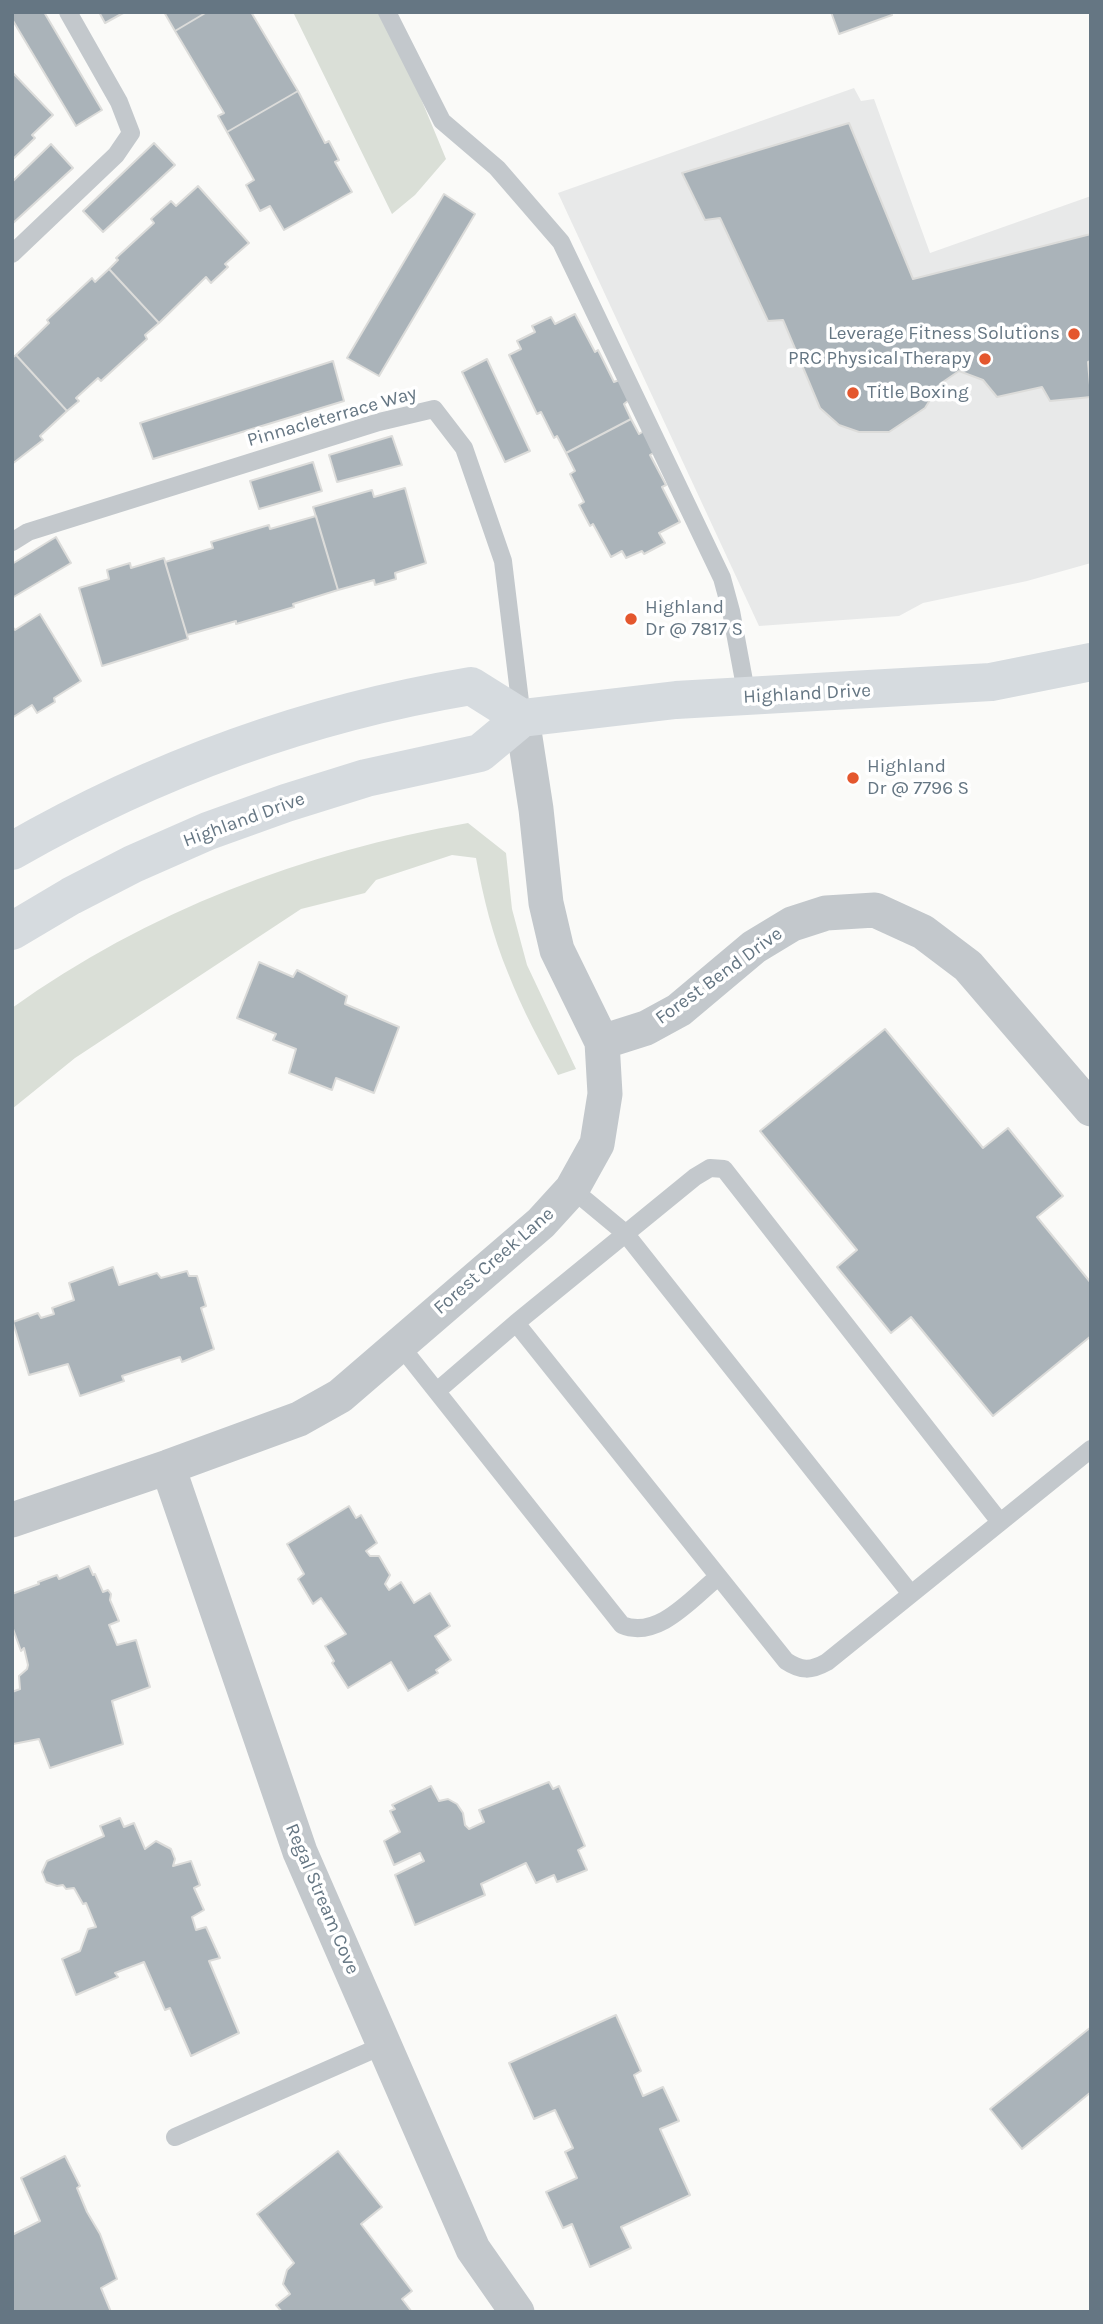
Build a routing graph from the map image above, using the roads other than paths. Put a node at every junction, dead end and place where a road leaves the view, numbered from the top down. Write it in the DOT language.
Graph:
graph roads {
  1 [pos="68,12"];
  2 [pos="387,12"];
  3 [pos="12,254"];
  4 [pos="12,542"];
  5 [pos="1091,662"];
  6 [pos="747,697"];
  7 [pos="522,718"];
  8 [pos="12,851"];
  9 [pos="12,931"];
  10 [pos="602,1042"];
  11 [pos="1091,1109"];
  12 [pos="572,1189"];
  13 [pos="625,1233"];
  14 [pos="516,1323"];
  15 [pos="399,1344"];
  16 [pos="437,1391"];
  17 [pos="1091,1449"];
  18 [pos="169,1467"];
  19 [pos="12,1520"];
  20 [pos="1000,1522"];
  21 [pos="718,1577"];
  22 [pos="911,1594"];
  23 [pos="384,2045"];
  24 [pos="174,2137"];
  25 [pos="517,2312"];
  1 -- 3 [label="lane"];
  2 -- 6 [label="lane"];
  4 -- 7 [label="lane, Pinnacleterrace Way"];
  5 -- 6 [label="main road, Highland Drive"];
  6 -- 7 [label="main road, Highland Drive"];
  7 -- 8 [label="main road"];
  7 -- 9 [label="main road, Highland Drive"];
  7 -- 10 [label="street, Forest Creek Lane"];
  10 -- 11 [label="street, Forest Bend Drive"];
  10 -- 12 [label="street, Forest Creek Lane"];
  12 -- 13 [label="lane"];
  12 -- 15 [label="street, Forest Creek Lane"];
  13 -- 14 [label="lane"];
  13 -- 20 [label="lane"];
  13 -- 22 [label="lane"];
  14 -- 16 [label="lane"];
  14 -- 21 [label="lane"];
  15 -- 16 [label="lane"];
  15 -- 18 [label="street, Forest Creek Lane"];
  16 -- 21 [label="lane"];
  17 -- 20 [label="lane"];
  18 -- 19 [label="street, Forest Creek Lane"];
  18 -- 23 [label="street, Regal Stream Cove"];
  20 -- 22 [label="lane"];
  21 -- 22 [label="lane"];
  23 -- 24 [label="lane"];
  23 -- 25 [label="street, Regal Stream Cove"];
}
